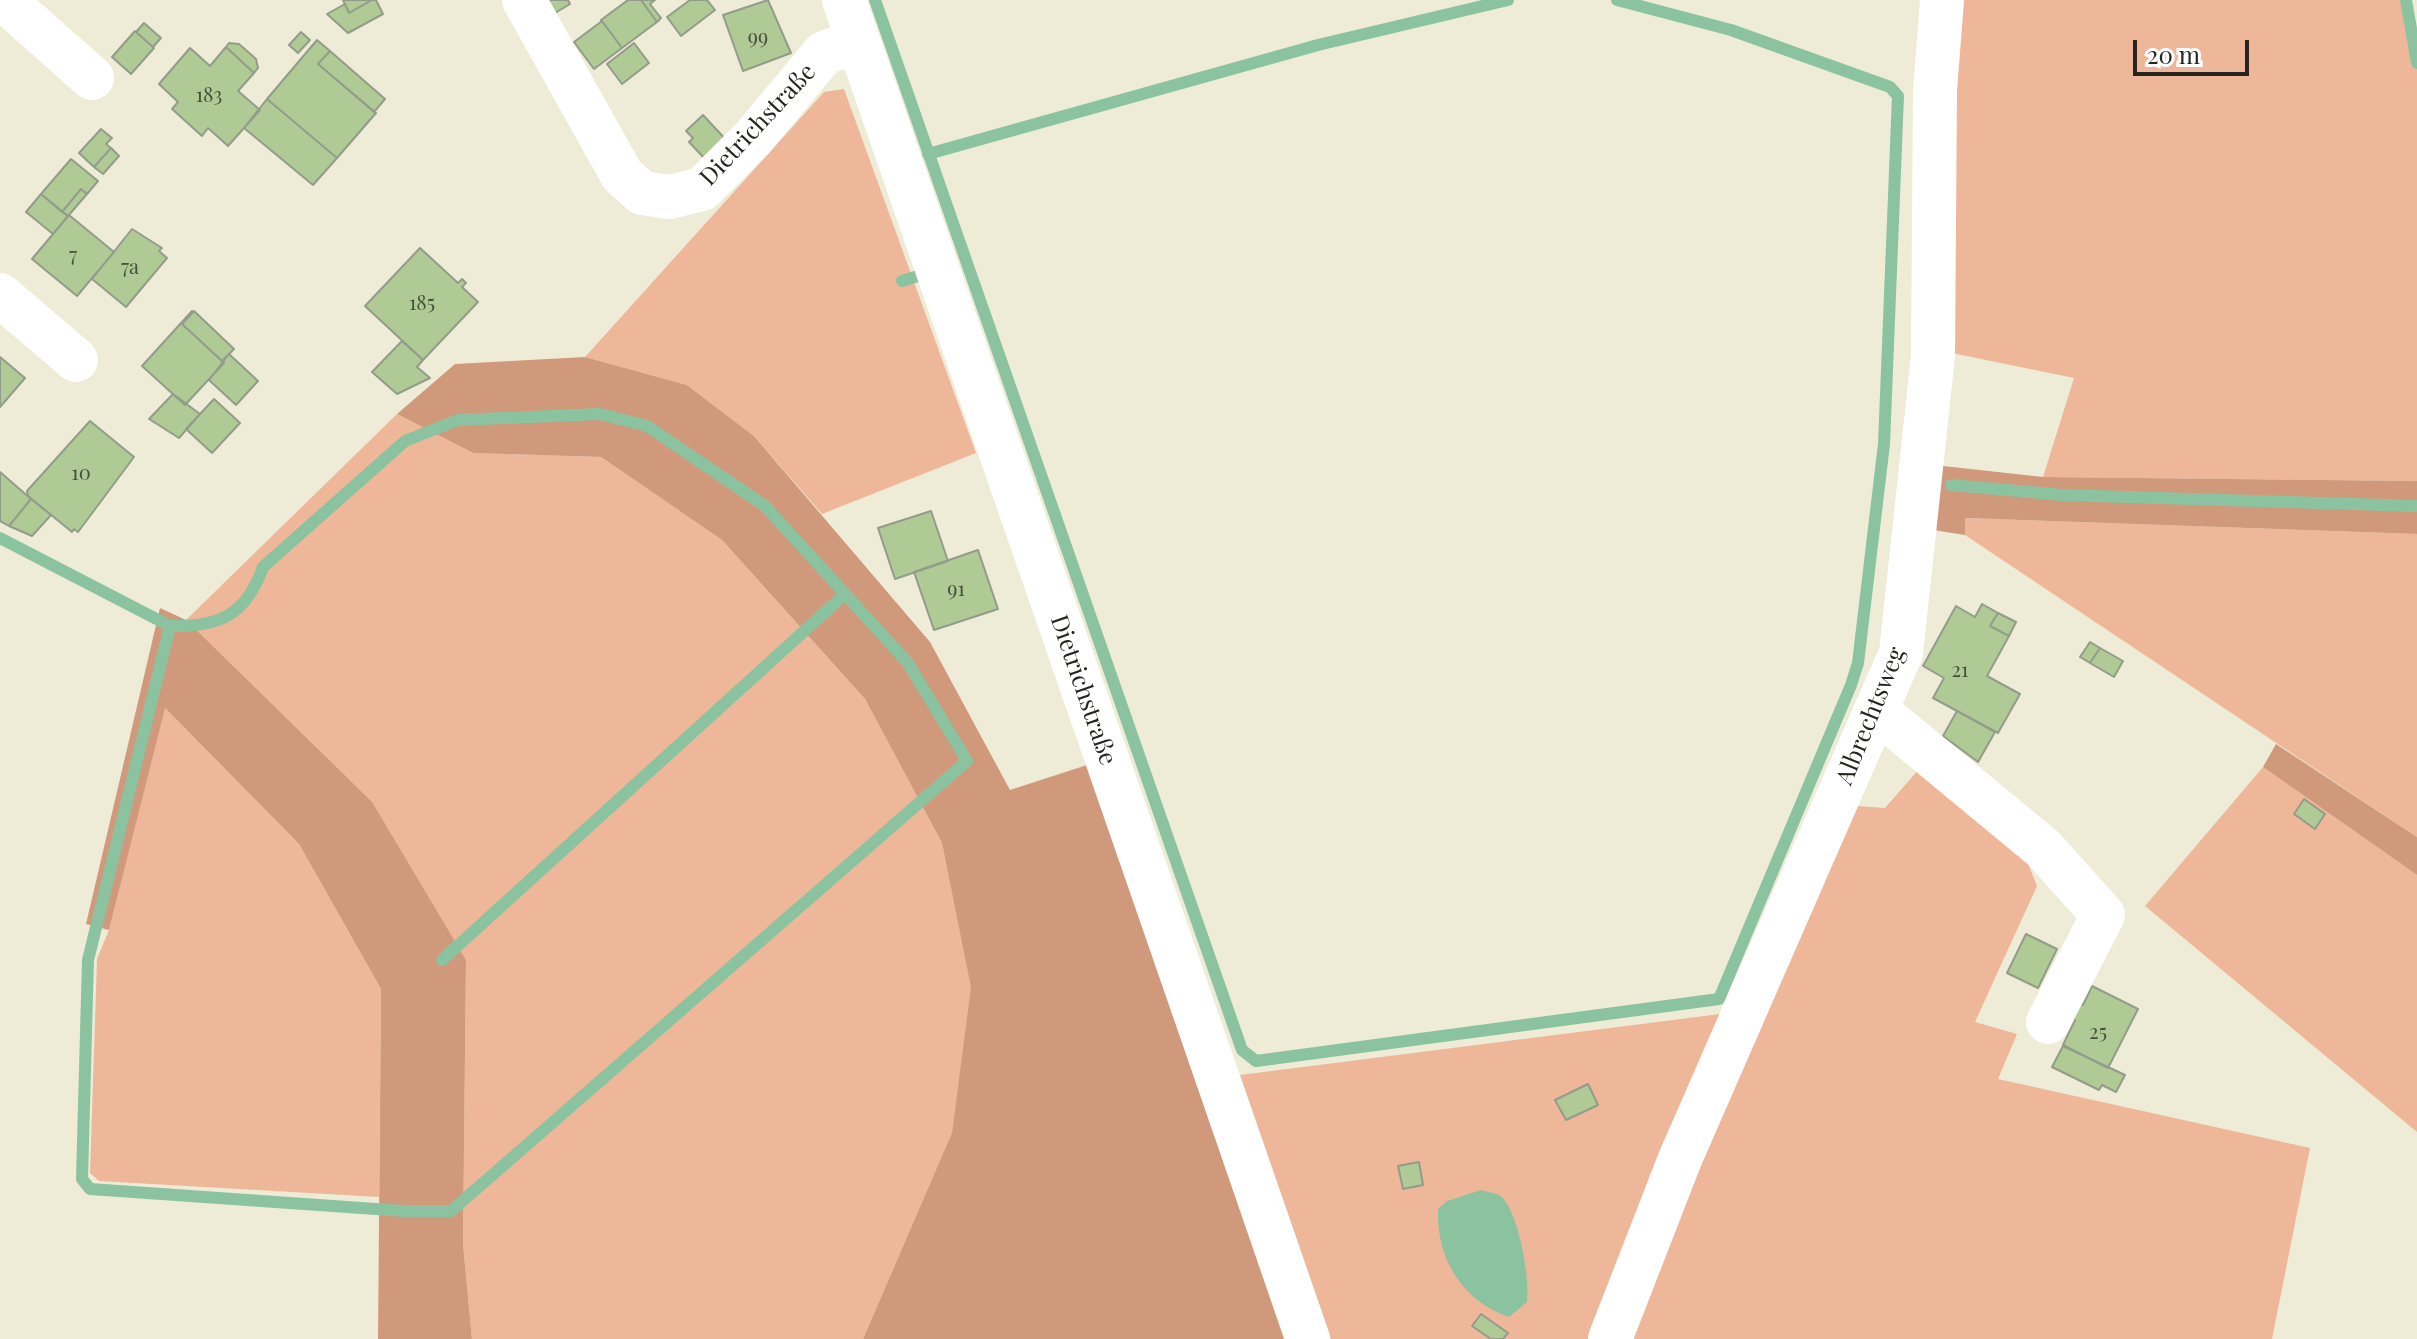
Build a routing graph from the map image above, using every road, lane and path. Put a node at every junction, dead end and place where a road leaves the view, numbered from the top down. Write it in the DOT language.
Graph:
graph roads {
  1 [pos="4,0"];
  2 [pos="524,0"];
  3 [pos="844,0"];
  4 [pos="1942,0"];
  5 [pos="858,41"];
  6 [pos="92,78"];
  7 [pos="0,295"];
  8 [pos="76,360"];
  9 [pos="1876,710"];
  10 [pos="2048,1022"];
  11 [pos="1308,1339"];
  12 [pos="1610,1339"];
  1 -- 6 [label="street"];
  2 -- 5 [label="street, Dietrichstraße"];
  3 -- 5 [label="street, Dietrichstraße"];
  4 -- 9 [label="street, Albrechtsweg"];
  5 -- 11 [label="street, Dietrichstraße"];
  7 -- 8 [label="street"];
  9 -- 10 [label="street"];
  9 -- 12 [label="street, Albrechtsweg"];
}
